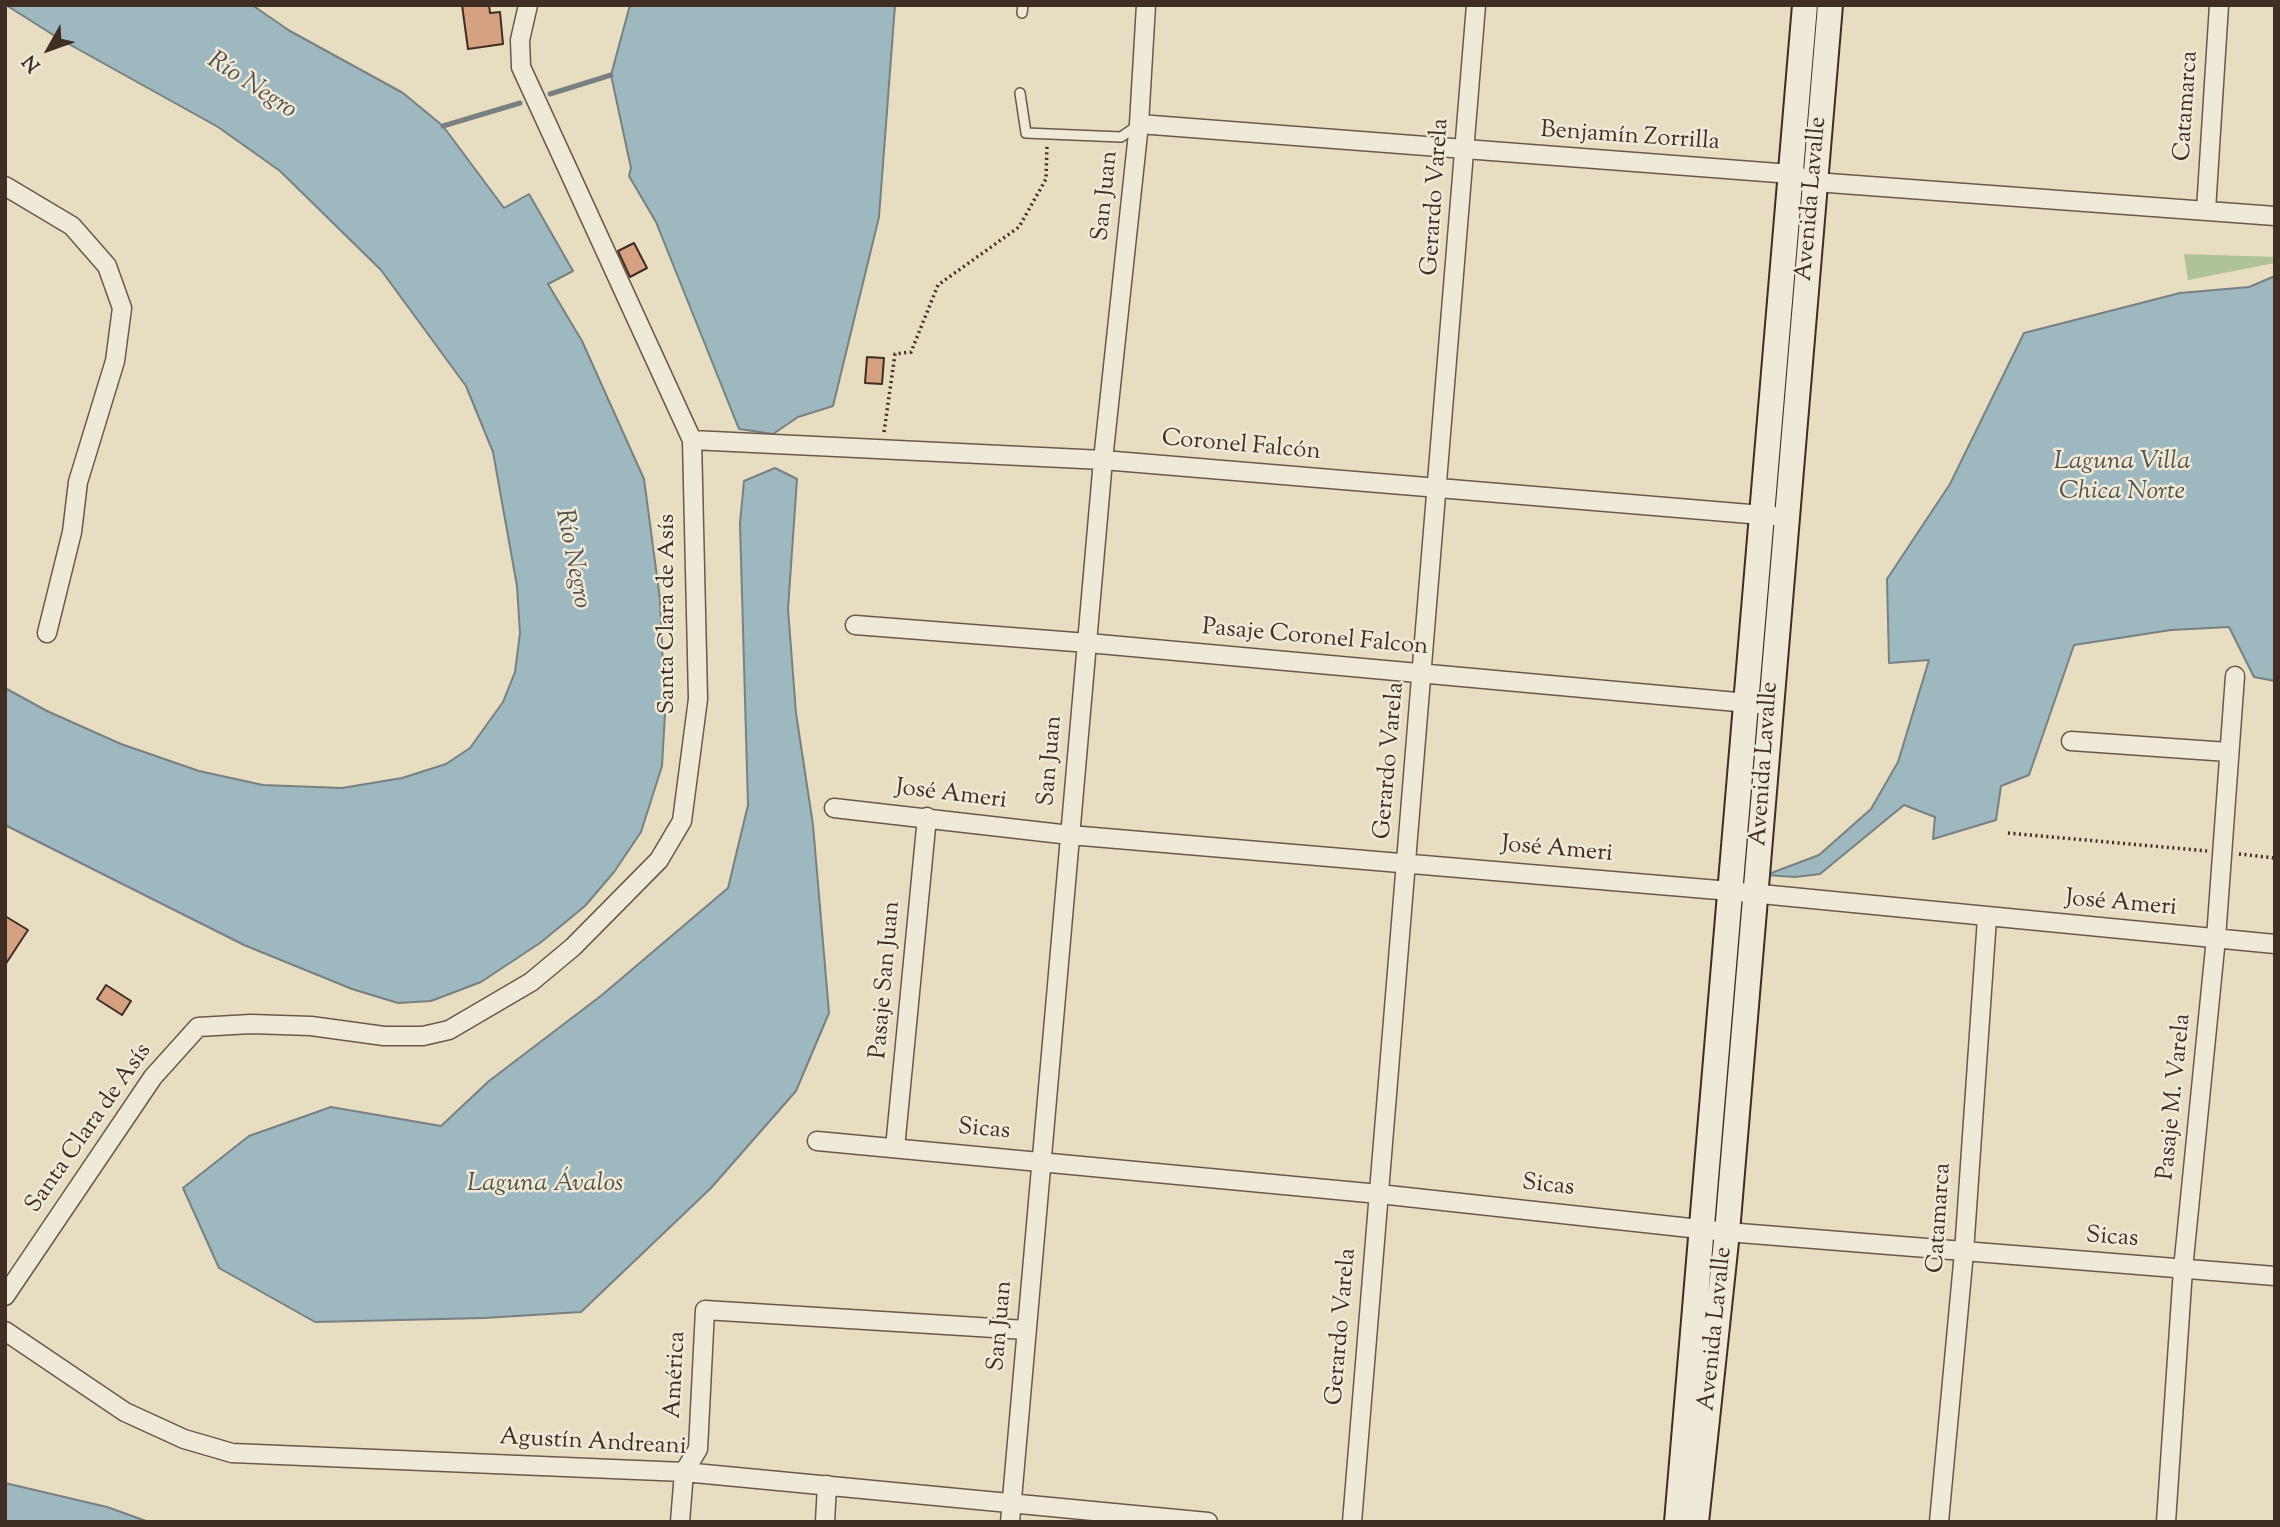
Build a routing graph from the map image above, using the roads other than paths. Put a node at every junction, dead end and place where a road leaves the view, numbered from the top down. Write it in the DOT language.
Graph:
graph roads {
  1 [pos="528,5"];
  2 [pos="1146,5"];
  3 [pos="1476,5"];
  4 [pos="1805,5"];
  5 [pos="1830,5"];
  6 [pos="2219,5"];
  7 [pos="1020,93"];
  8 [pos="1139,124"];
  9 [pos="1466,151"];
  10 [pos="1803,178"];
  11 [pos="5,186"];
  12 [pos="2206,210"];
  13 [pos="2275,216"];
  14 [pos="691,440"];
  15 [pos="1103,460"];
  16 [pos="1439,487"];
  17 [pos="1761,515"];
  18 [pos="1785,517"];
  19 [pos="855,625"];
  20 [pos="47,633"];
  21 [pos="1088,643"];
  22 [pos="1424,673"];
  23 [pos="2235,676"];
  24 [pos="1758,703"];
  25 [pos="2071,741"];
  26 [pos="2228,752"];
  27 [pos="834,808"];
  28 [pos="927,817"];
  29 [pos="1070,835"];
  30 [pos="1406,863"];
  31 [pos="1730,891"];
  32 [pos="1756,894"];
  33 [pos="1987,918"];
  34 [pos="2216,938"];
  35 [pos="2275,944"];
  36 [pos="817,1141"];
  37 [pos="895,1148"];
  38 [pos="1040,1161"];
  39 [pos="1379,1195"];
  40 [pos="1702,1227"];
  41 [pos="1727,1232"];
  42 [pos="1964,1252"];
  43 [pos="2183,1269"];
  44 [pos="2275,1276"];
  45 [pos="5,1296"];
  46 [pos="5,1331"];
  47 [pos="1026,1331"];
  48 [pos="684,1472"];
  49 [pos="827,1485"];
  50 [pos="1011,1501"];
  51 [pos="680,1522"];
  52 [pos="825,1522"];
  53 [pos="1010,1522"];
  54 [pos="1208,1522"];
  55 [pos="1352,1522"];
  56 [pos="1677,1522"];
  57 [pos="1696,1522"];
  58 [pos="1939,1522"];
  59 [pos="2166,1522"];
  1 -- 14 [label="street, Santa Clara de Asís"];
  2 -- 8 [label="street, San Juan"];
  3 -- 9 [label="street, Gerardo Varela"];
  4 -- 10 [label="main road, Avenida Lavalle"];
  5 -- 10 [label="main road, Avenida Lavalle"];
  6 -- 12 [label="street, Catamarca"];
  7 -- 8 [label="lane, Benjamín Zorrilla"];
  8 -- 9 [label="street, Benjamín Zorrilla"];
  8 -- 15 [label="street, San Juan"];
  9 -- 10 [label="street, Benjamín Zorrilla"];
  9 -- 16 [label="street, Gerardo Varela"];
  10 -- 12 [label="street, Benjamín Zorrilla"];
  10 -- 17 [label="main road, Avenida Lavalle"];
  10 -- 18 [label="main road, Avenida Lavalle"];
  11 -- 20 [label="street"];
  12 -- 13 [label="street, Benjamín Zorrilla"];
  14 -- 15 [label="street, Coronel Falcón"];
  14 -- 45 [label="street, Santa Clara de Asís"];
  15 -- 16 [label="street, Coronel Falcón"];
  15 -- 21 [label="street, San Juan"];
  16 -- 17 [label="street, Coronel Falcón"];
  16 -- 22 [label="street, Gerardo Varela"];
  17 -- 18 [label="street, Coronel Falcón"];
  17 -- 24 [label="main road, Avenida Lavalle"];
  18 -- 24 [label="main road, Avenida Lavalle"];
  19 -- 21 [label="street, Pasaje Coronel Falcon"];
  21 -- 22 [label="street, Pasaje Coronel Falcon"];
  21 -- 29 [label="street, San Juan"];
  22 -- 24 [label="street, Pasaje Coronel Falcon"];
  22 -- 30 [label="street, Gerardo Varela"];
  23 -- 26 [label="street, Pasaje M. Varela"];
  24 -- 31 [label="main road, Avenida Lavalle"];
  24 -- 32 [label="main road, Avenida Lavalle"];
  25 -- 26 [label="street"];
  26 -- 34 [label="street, Pasaje M. Varela"];
  27 -- 28 [label="street, José Ameri"];
  28 -- 29 [label="street, José Ameri"];
  28 -- 37 [label="street, Pasaje San Juan"];
  29 -- 30 [label="street, José Ameri"];
  29 -- 38 [label="street, San Juan"];
  30 -- 31 [label="street, José Ameri"];
  30 -- 39 [label="street, Gerardo Varela"];
  31 -- 32 [label="street, José Ameri"];
  31 -- 40 [label="main road, Avenida Lavalle"];
  32 -- 33 [label="street, José Ameri"];
  32 -- 41 [label="main road, Avenida Lavalle"];
  33 -- 34 [label="street, José Ameri"];
  33 -- 42 [label="street, Catamarca"];
  34 -- 35 [label="street, José Ameri"];
  34 -- 43 [label="street, Pasaje M. Varela"];
  36 -- 37 [label="street, Sicas"];
  37 -- 38 [label="street, Sicas"];
  38 -- 39 [label="street, Sicas"];
  38 -- 47 [label="street, San Juan"];
  39 -- 40 [label="street, Sicas"];
  39 -- 55 [label="street, Gerardo Varela"];
  40 -- 41 [label="street, Sicas"];
  40 -- 56 [label="main road, Avenida Lavalle"];
  41 -- 42 [label="street, Sicas"];
  41 -- 57 [label="main road, Avenida Lavalle"];
  42 -- 43 [label="street, Sicas"];
  42 -- 58 [label="street, Catamarca"];
  43 -- 44 [label="street, Sicas"];
  43 -- 59 [label="street, Pasaje M. Varela"];
  46 -- 48 [label="street, Agustín Andreani"];
  47 -- 48 [label="street, América"];
  47 -- 50 [label="street, San Juan"];
  48 -- 49 [label="street, Agustín Andreani"];
  48 -- 51 [label="street, América"];
  49 -- 50 [label="street, Agustín Andreani"];
  49 -- 52 [label="street"];
  50 -- 53 [label="street, San Juan"];
  50 -- 54 [label="street, Agustín Andreani"];
}
